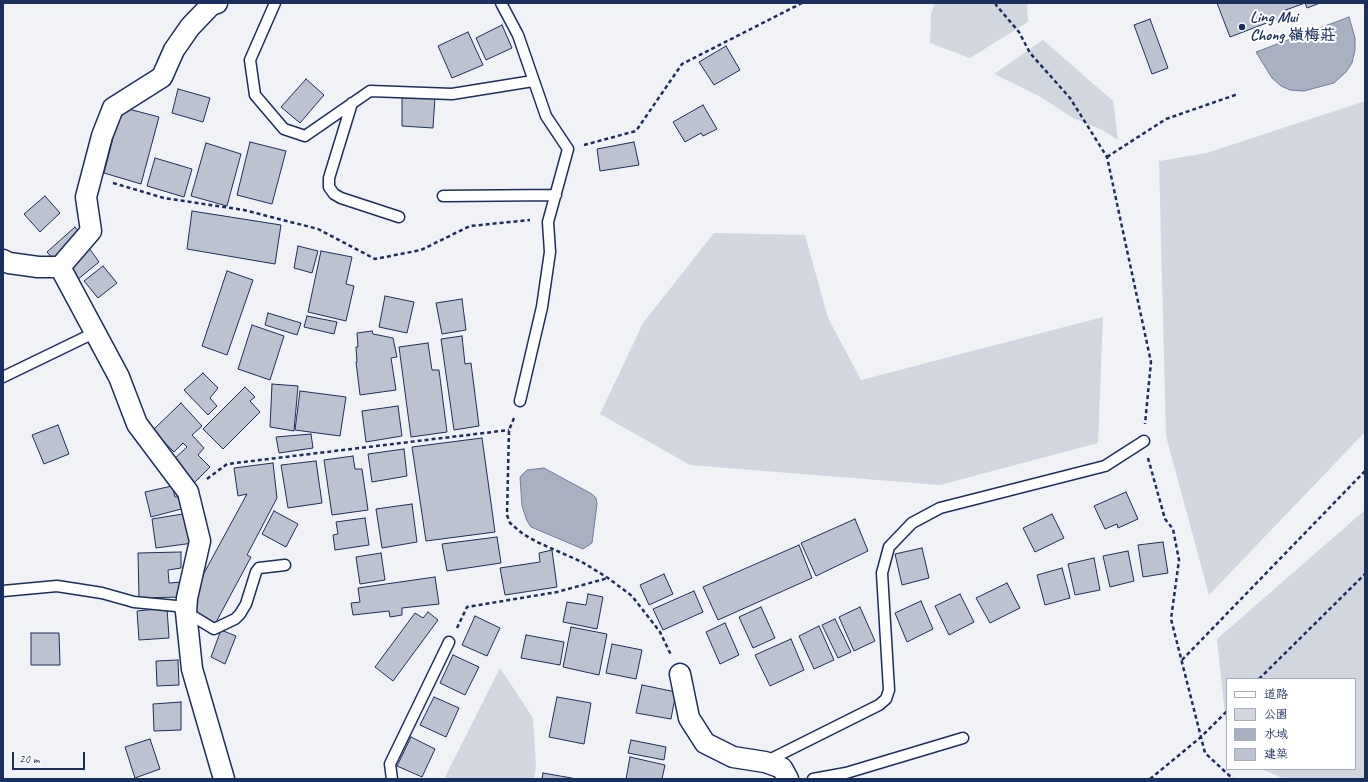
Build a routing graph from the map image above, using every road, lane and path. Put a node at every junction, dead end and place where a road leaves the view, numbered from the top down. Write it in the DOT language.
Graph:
graph roads {
  1 [pos="217,3"];
  2 [pos="275,3"];
  3 [pos="501,3"];
  4 [pos="802,3"];
  5 [pos="996,3"];
  6 [pos="533,81"];
  7 [pos="1238,94"];
  8 [pos="352,103"];
  9 [pos="568,149"];
  10 [pos="1107,157"];
  11 [pos="91,177"];
  12 [pos="556,195"];
  13 [pos="443,196"];
  14 [pos="400,217"];
  15 [pos="548,222"];
  16 [pos="5,263"];
  17 [pos="60,267"];
  18 [pos="96,332"];
  19 [pos="3,377"];
  20 [pos="520,401"];
  21 [pos="509,430"];
  22 [pos="1144,441"];
  23 [pos="1365,471"];
  24 [pos="188,492"];
  25 [pos="285,565"];
  26 [pos="1365,574"];
  27 [pos="608,578"];
  28 [pos="3,591"];
  29 [pos="186,612"];
  30 [pos="450,642"];
  31 [pos="1182,660"];
  32 [pos="680,674"];
  33 [pos="1260,678"];
  34 [pos="1226,712"];
  35 [pos="1201,736"];
  36 [pos="963,738"];
  37 [pos="764,762"];
  38 [pos="224,779"];
  39 [pos="392,779"];
  40 [pos="788,779"];
  41 [pos="813,779"];
  42 [pos="1150,779"];
  43 [pos="1233,779"];
  1 -- 11 [label="street"];
  2 -- 8 [label="lane"];
  3 -- 6 [label="lane"];
  4 -- 9 [label="path"];
  5 -- 10 [label="path"];
  6 -- 8 [label="lane"];
  6 -- 9 [label="lane"];
  7 -- 10 [label="path"];
  8 -- 14 [label="lane"];
  9 -- 12 [label="lane"];
  10 -- 22 [label="path"];
  11 -- 15 [label="path"];
  11 -- 17 [label="street"];
  12 -- 13 [label="lane"];
  12 -- 15 [label="lane"];
  15 -- 20 [label="lane"];
  16 -- 17 [label="street"];
  17 -- 18 [label="street"];
  18 -- 19 [label="lane"];
  18 -- 24 [label="street"];
  20 -- 21 [label="path"];
  21 -- 24 [label="path"];
  21 -- 27 [label="path"];
  22 -- 31 [label="path"];
  22 -- 37 [label="lane"];
  23 -- 31 [label="path"];
  24 -- 29 [label="street"];
  25 -- 29 [label="lane"];
  26 -- 33 [label="path"];
  27 -- 30 [label="path"];
  27 -- 32 [label="path"];
  28 -- 29 [label="lane"];
  29 -- 38 [label="street"];
  30 -- 39 [label="lane"];
  31 -- 35 [label="path"];
  32 -- 37 [label="street"];
  34 -- 35 [label="path"];
  35 -- 42 [label="path"];
  35 -- 43 [label="path"];
  36 -- 41 [label="lane"];
  37 -- 40 [label="street"];
}
